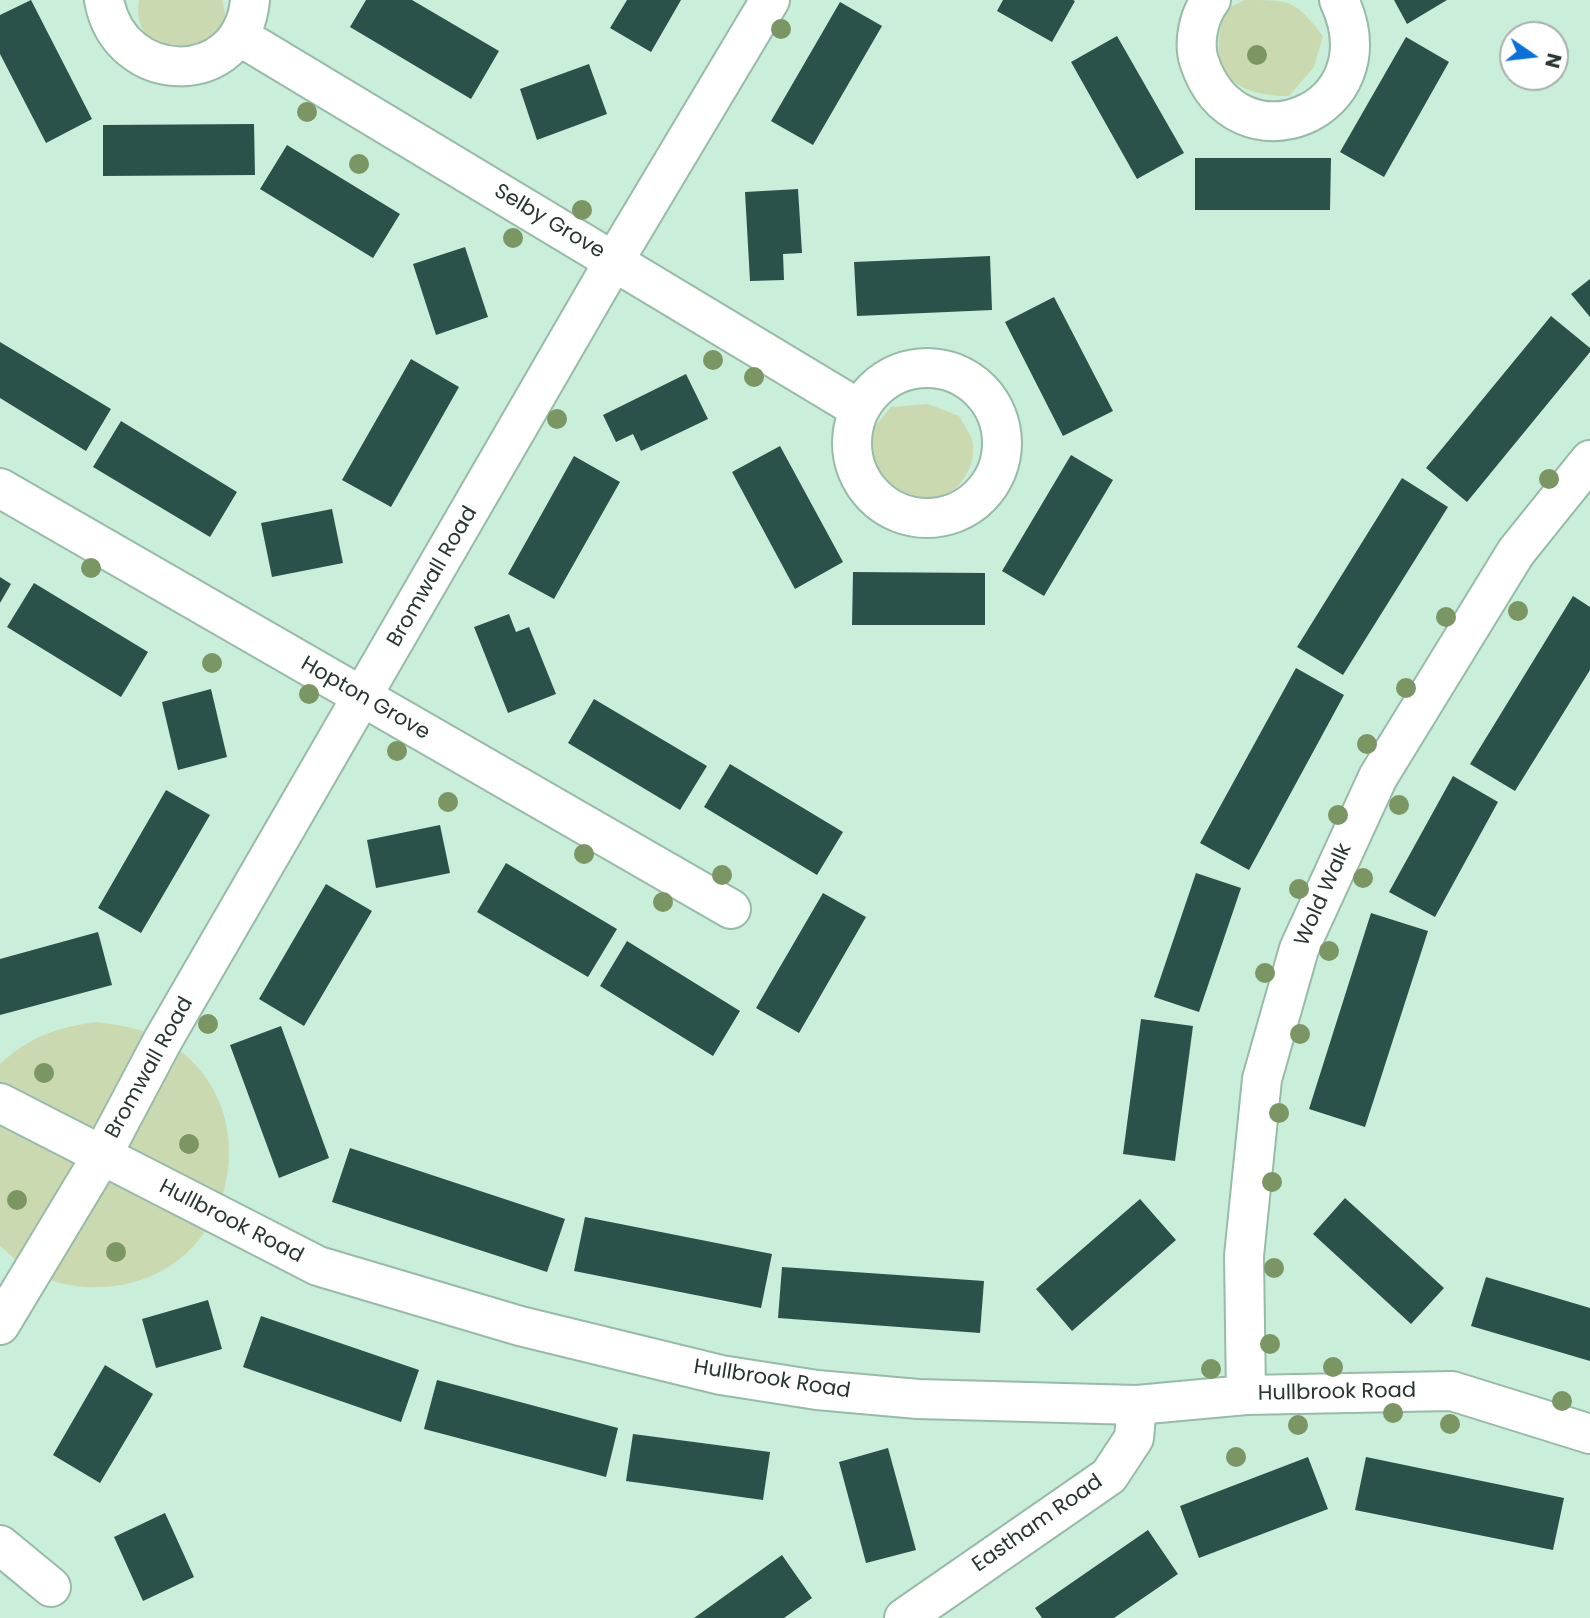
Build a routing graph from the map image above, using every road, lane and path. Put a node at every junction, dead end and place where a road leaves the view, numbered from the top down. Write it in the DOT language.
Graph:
graph roads {
  1 [pos="104,0"];
  2 [pos="250,0"];
  3 [pos="770,0"];
  4 [pos="1339,0"];
  5 [pos="1204,2"];
  6 [pos="239,36"];
  7 [pos="614,261"];
  8 [pos="859,409"];
  9 [pos="1590,460"];
  10 [pos="0,488"];
  11 [pos="363,698"];
  12 [pos="731,909"];
  13 [pos="0,1103"];
  14 [pos="101,1157"];
  15 [pos="0,1325"];
  16 [pos="1246,1395"];
  17 [pos="1137,1405"];
  18 [pos="1590,1434"];
  19 [pos="0,1545"];
  20 [pos="51,1587"];
  21 [pos="904,1618"];
  1 -- 6 [label="street"];
  2 -- 6 [label="street"];
  3 -- 7 [label="street, Bromwall Road"];
  4 -- 5 [label="street"];
  6 -- 7 [label="street, Selby Grove"];
  7 -- 8 [label="street, Selby Grove"];
  7 -- 11 [label="street, Bromwall Road"];
  9 -- 16 [label="street, Wold Walk"];
  10 -- 11 [label="street, Hopton Grove"];
  11 -- 12 [label="street, Hopton Grove"];
  11 -- 14 [label="street, Bromwall Road"];
  13 -- 14 [label="street, Hullbrook Road"];
  14 -- 15 [label="street, Bromwall Road"];
  14 -- 17 [label="street, Hullbrook Road"];
  16 -- 17 [label="street, Hullbrook Road"];
  16 -- 18 [label="street, Hullbrook Road"];
  17 -- 21 [label="street, Eastham Road"];
  19 -- 20 [label="street"];
}
